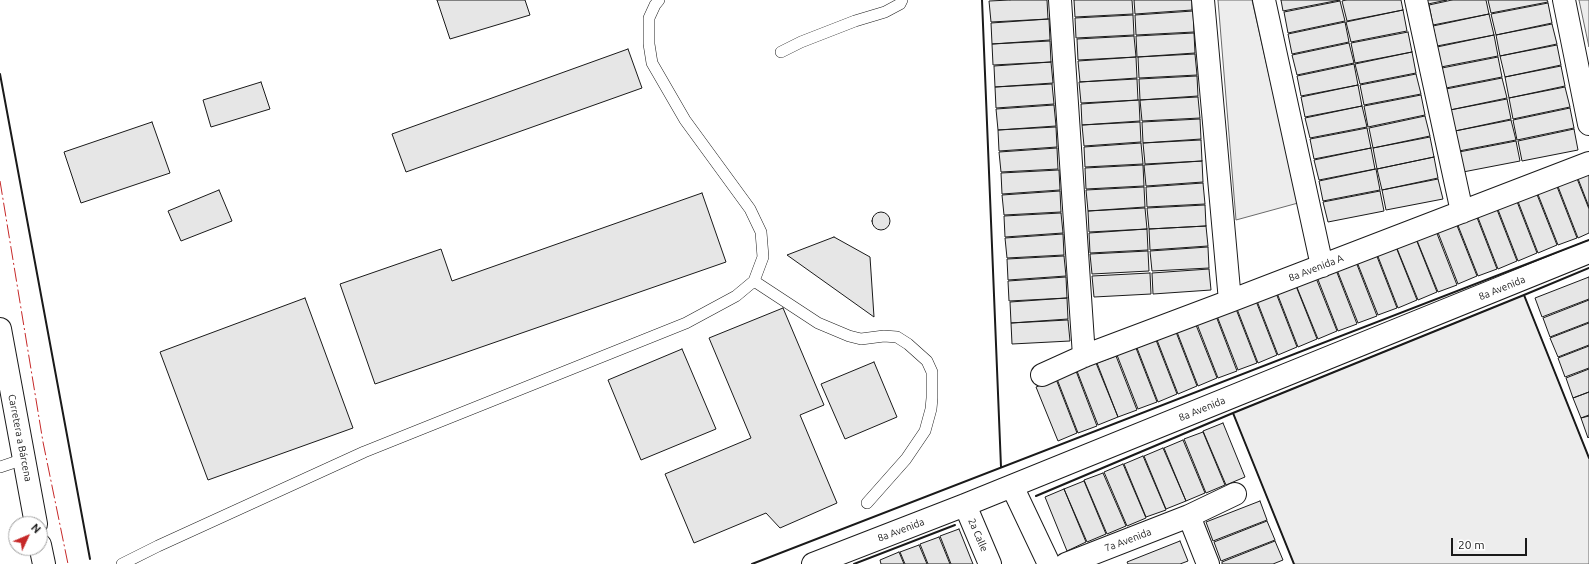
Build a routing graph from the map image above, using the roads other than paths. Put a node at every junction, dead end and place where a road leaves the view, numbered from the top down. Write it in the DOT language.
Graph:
graph roads {
  1 [pos="660,0"];
  2 [pos="902,0"];
  3 [pos="1060,0"];
  4 [pos="1203,0"];
  5 [pos="1264,0"];
  6 [pos="1416,0"];
  7 [pos="1564,0"];
  8 [pos="782,52"];
  9 [pos="1589,124"];
  10 [pos="1589,163"];
  11 [pos="1462,212"];
  12 [pos="1589,252"];
  13 [pos="1322,266"];
  14 [pos="754,281"];
  15 [pos="1230,302"];
  16 [pos="0,329"];
  17 [pos="1084,356"];
  18 [pos="1042,375"];
  19 [pos="24,459"];
  20 [pos="0,468"];
  21 [pos="1012,486"];
  22 [pos="1235,494"];
  23 [pos="867,503"];
  24 [pos="965,505"];
  25 [pos="35,516"];
  26 [pos="1190,516"];
  27 [pos="122,564"];
  28 [pos="813,564"];
  29 [pos="990,564"];
  30 [pos="1049,564"];
  31 [pos="1066,564"];
  32 [pos="1208,564"];
  1 -- 14 [label="lane"];
  2 -- 8 [label="lane"];
  3 -- 17 [label="street"];
  4 -- 15 [label="street"];
  5 -- 13 [label="street"];
  6 -- 11 [label="street"];
  7 -- 9 [label="street"];
  10 -- 11 [label="street, 8a Avenida A"];
  11 -- 13 [label="street, 8a Avenida A"];
  12 -- 21 [label="street, 8a Avenida"];
  13 -- 15 [label="street, 8a Avenida A"];
  14 -- 23 [label="lane"];
  14 -- 27 [label="lane"];
  15 -- 17 [label="street, 8a Avenida A"];
  16 -- 19 [label="street, Carretera a Bárcena"];
  17 -- 18 [label="street, 8a Avenida A"];
  19 -- 20 [label="lane"];
  19 -- 25 [label="street, Carretera a Bárcena"];
  21 -- 24 [label="street, 8a Avenida"];
  21 -- 30 [label="street"];
  22 -- 26 [label="street, 7a Avenida"];
  24 -- 28 [label="street, 8a Avenida"];
  24 -- 29 [label="street, 2a Calle"];
  26 -- 31 [label="street, 7a Avenida"];
  26 -- 32 [label="street"];
}
